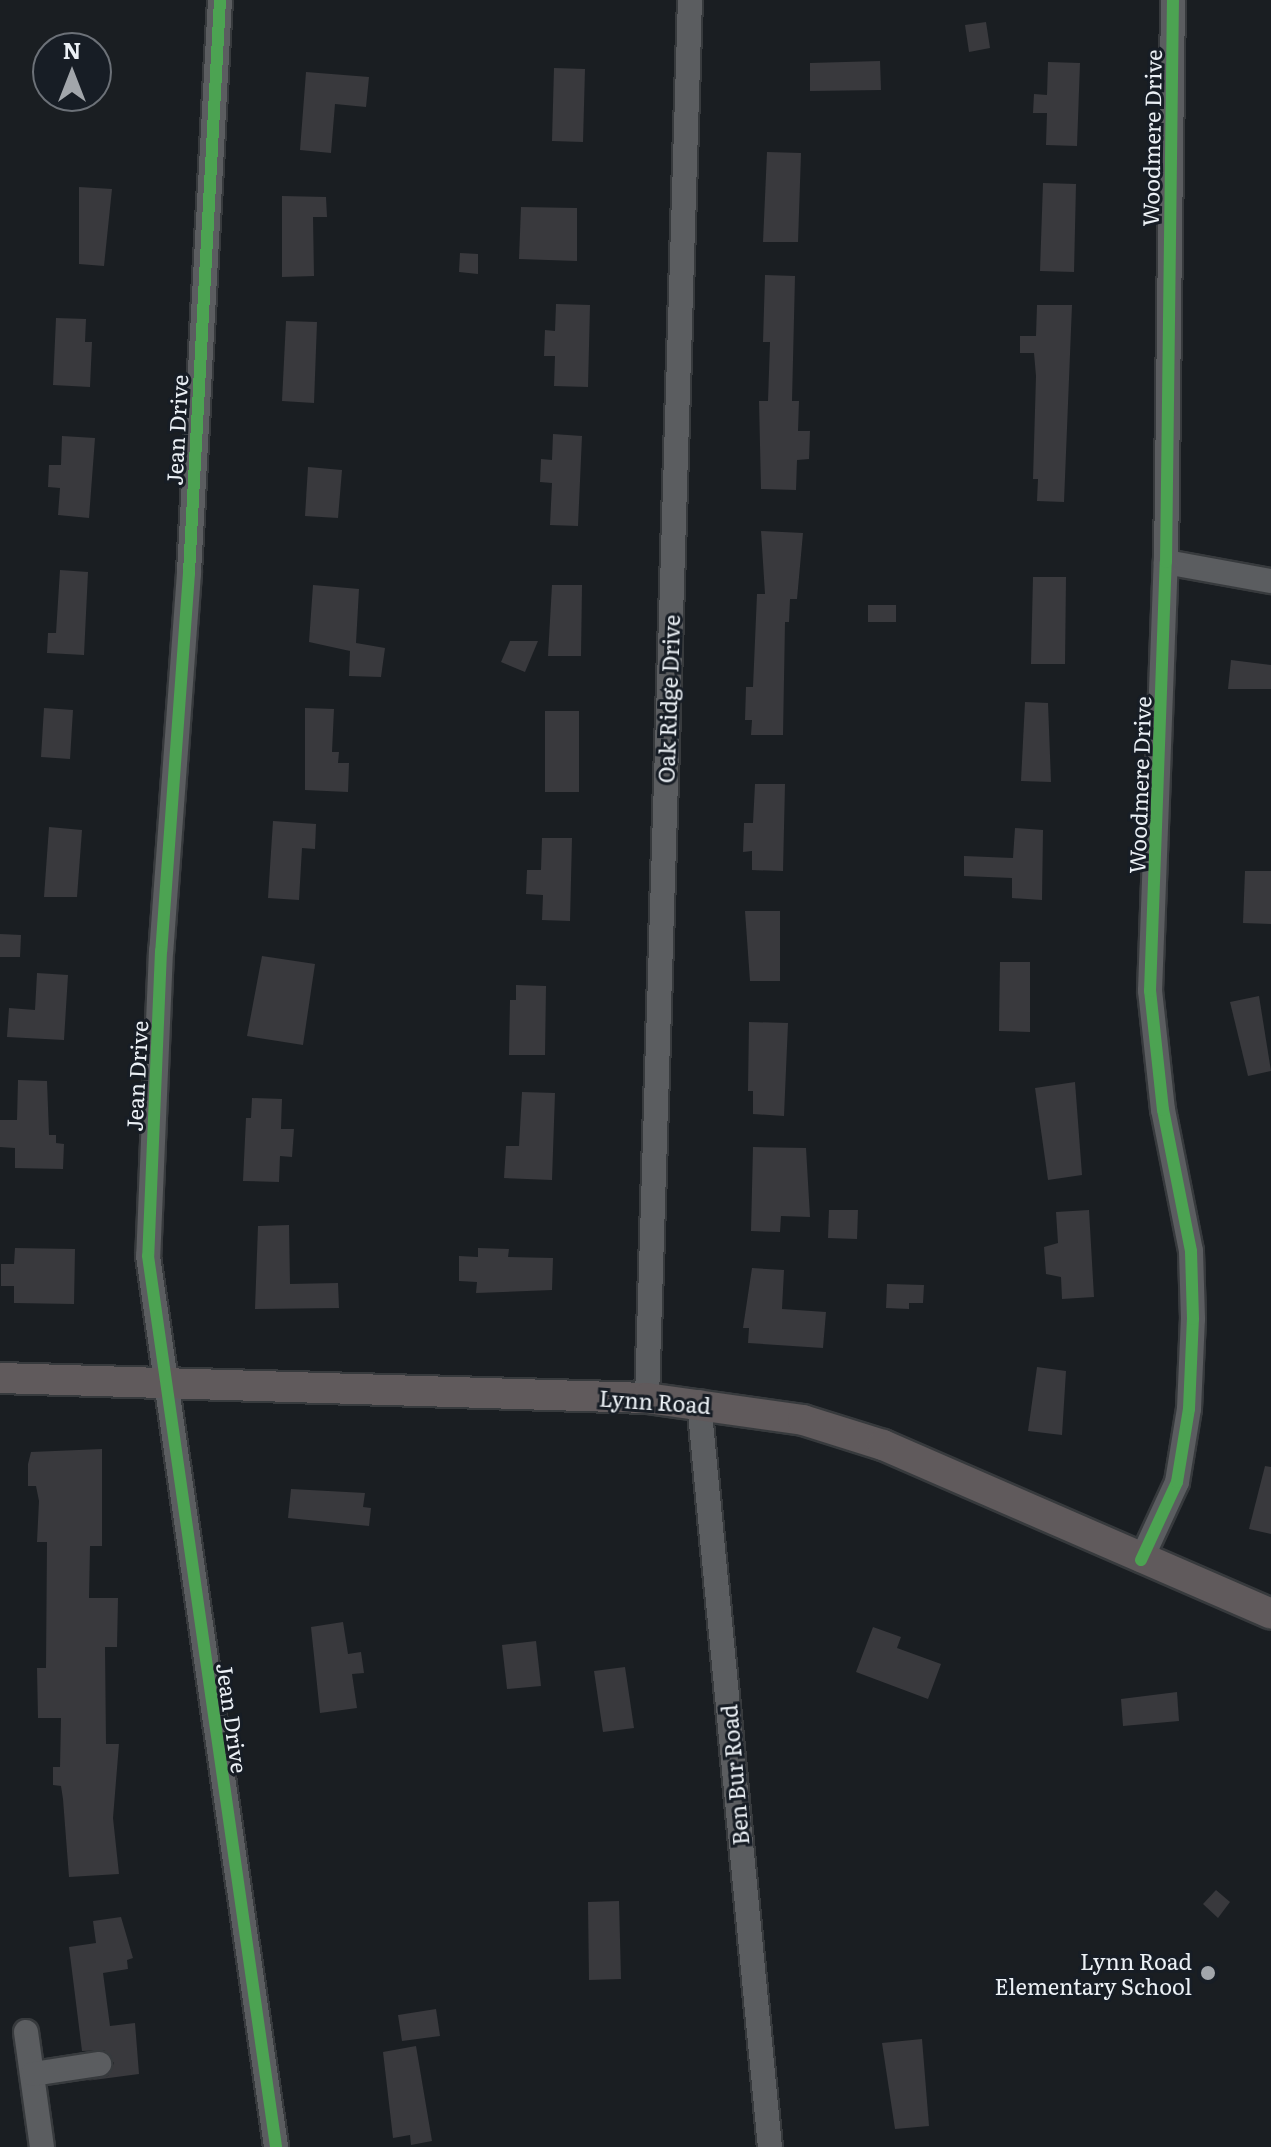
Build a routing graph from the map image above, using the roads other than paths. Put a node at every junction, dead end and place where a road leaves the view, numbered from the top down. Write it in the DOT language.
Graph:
graph roads {
  1 [pos="220,0"];
  2 [pos="690,0"];
  3 [pos="1173,0"];
  4 [pos="1166,562"];
  5 [pos="1271,581"];
  6 [pos="0,1378"];
  7 [pos="164,1382"];
  8 [pos="647,1398"];
  9 [pos="699,1402"];
  10 [pos="1141,1560"];
  11 [pos="1271,1614"];
  12 [pos="26,2032"];
  13 [pos="99,2064"];
  14 [pos="33,2074"];
  15 [pos="42,2147"];
  16 [pos="276,2147"];
  17 [pos="770,2147"];
  1 -- 7 [label="street, Jean Drive"];
  2 -- 8 [label="street, Oak Ridge Drive"];
  3 -- 4 [label="street, Woodmere Drive"];
  4 -- 5 [label="street"];
  4 -- 10 [label="street, Woodmere Drive"];
  6 -- 7 [label="main road, Lynn Road"];
  7 -- 8 [label="main road, Lynn Road"];
  7 -- 16 [label="street, Jean Drive"];
  8 -- 9 [label="main road, Lynn Road"];
  9 -- 10 [label="main road, Lynn Road"];
  9 -- 17 [label="street, Ben Bur Road"];
  10 -- 11 [label="main road, Lynn Road"];
  12 -- 14 [label="street"];
  13 -- 14 [label="street"];
  14 -- 15 [label="street"];
}
